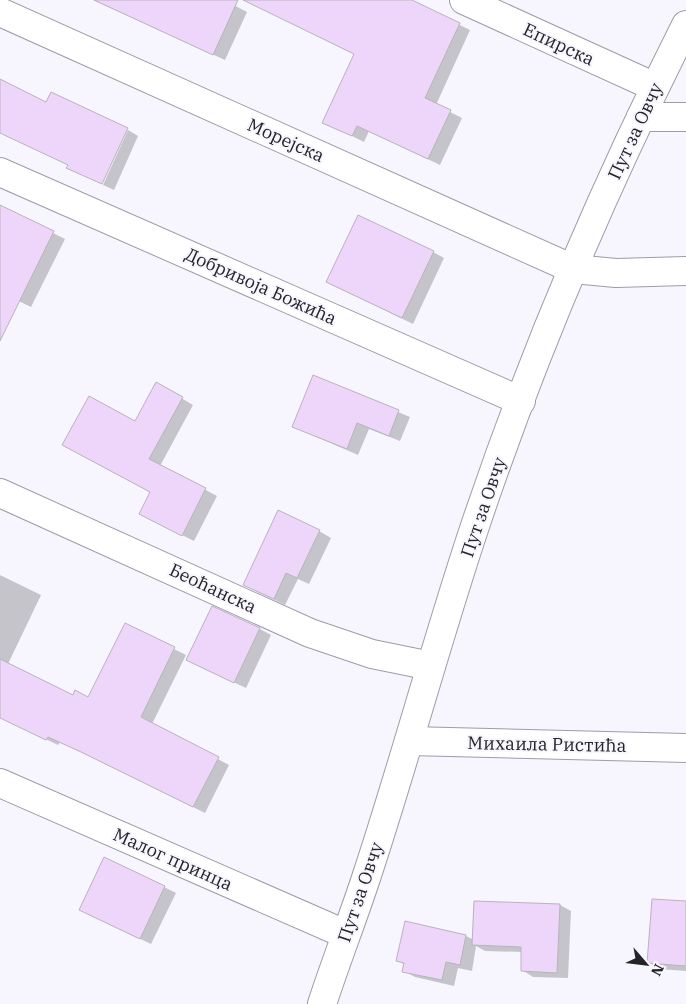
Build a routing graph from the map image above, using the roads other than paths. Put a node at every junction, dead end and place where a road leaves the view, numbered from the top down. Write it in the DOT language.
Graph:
graph roads {
  1 [pos="464,0"];
  2 [pos="0,12"];
  3 [pos="686,25"];
  4 [pos="655,88"];
  5 [pos="641,117"];
  6 [pos="686,117"];
  7 [pos="0,172"];
  8 [pos="572,269"];
  9 [pos="686,271"];
  10 [pos="521,401"];
  11 [pos="0,493"];
  12 [pos="431,666"];
  13 [pos="409,741"];
  14 [pos="686,748"];
  15 [pos="0,783"];
  16 [pos="345,934"];
  17 [pos="322,1004"];
  1 -- 4 [label="street, Епирска"];
  2 -- 8 [label="street, Морејска"];
  3 -- 4 [label="street, Пут за Овчу"];
  4 -- 5 [label="street, Пут за Овчу"];
  5 -- 6 [label="street"];
  5 -- 8 [label="street, Пут за Овчу"];
  7 -- 10 [label="street, Добривоја Божића"];
  8 -- 9 [label="street, Морејска"];
  8 -- 10 [label="street, Пут за Овчу"];
  10 -- 12 [label="street, Пут за Овчу"];
  11 -- 12 [label="street, Беоћанска"];
  12 -- 13 [label="street, Пут за Овчу"];
  13 -- 14 [label="street, Михаила Ристића"];
  13 -- 16 [label="street, Пут за Овчу"];
  15 -- 16 [label="street, Малог принца"];
  16 -- 17 [label="street, Пут за Овчу"];
}
